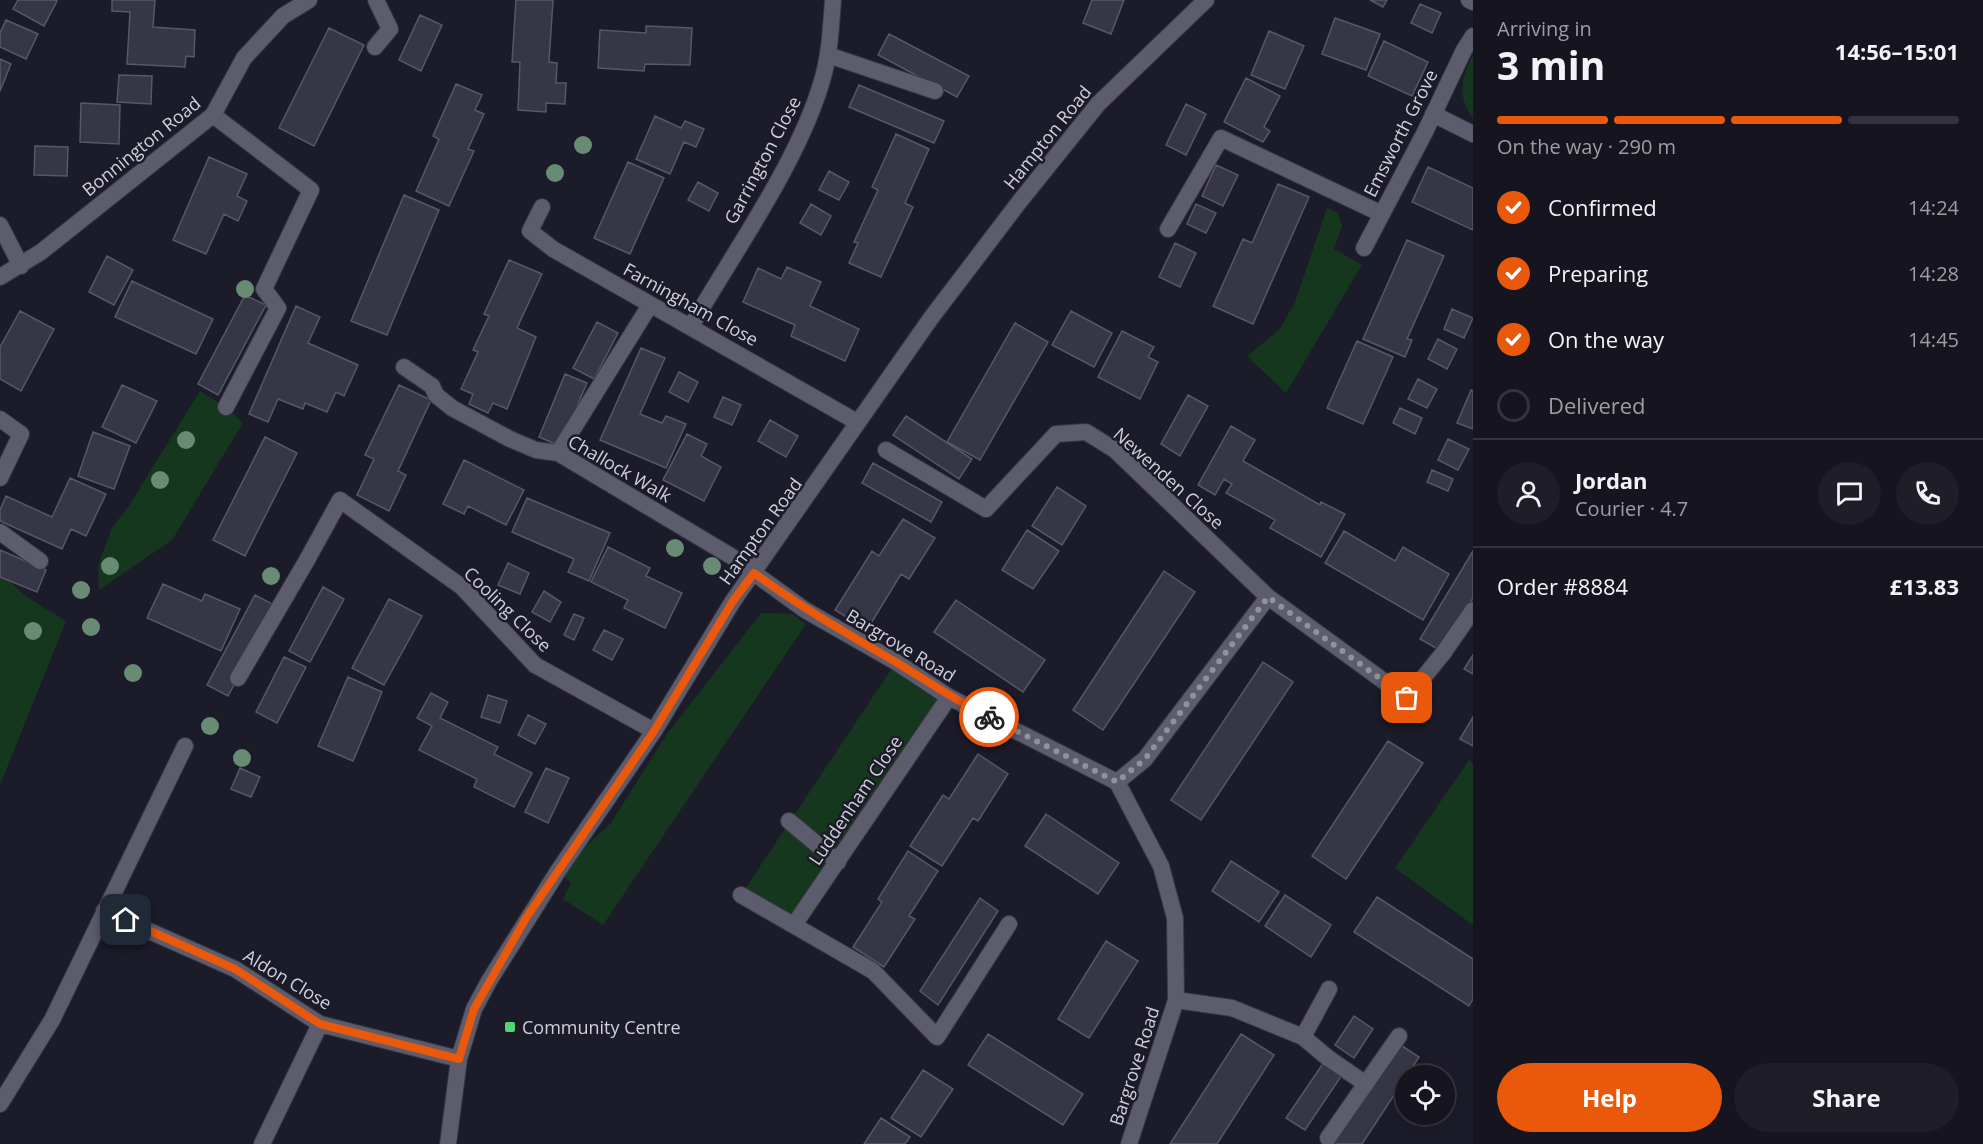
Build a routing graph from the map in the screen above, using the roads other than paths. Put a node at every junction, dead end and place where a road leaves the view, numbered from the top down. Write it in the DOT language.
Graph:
graph roads {
  1 [pos="309,0"];
  2 [pos="376,0"];
  3 [pos="833,0"];
  4 [pos="1206,0"];
  5 [pos="1469,0"];
  6 [pos="1473,2"];
  7 [pos="1473,36"];
  8 [pos="375,47"];
  9 [pos="828,55"];
  10 [pos="935,91"];
  11 [pos="1433,114"];
  12 [pos="213,115"];
  13 [pos="1473,134"];
  14 [pos="542,207"];
  15 [pos="1382,214"];
  16 [pos="0,225"];
  17 [pos="1168,229"];
  18 [pos="1364,248"];
  19 [pos="21,266"];
  20 [pos="0,277"];
  21 [pos="650,304"];
  22 [pos="691,326"];
  23 [pos="404,367"];
  24 [pos="226,407"];
  25 [pos="0,419"];
  26 [pos="857,422"];
  27 [pos="886,450"];
  28 [pos="558,453"];
  29 [pos="0,478"];
  30 [pos="0,532"];
  31 [pos="40,561"];
  32 [pos="755,572"];
  33 [pos="1268,597"];
  34 [pos="1473,610"];
  35 [pos="238,678"];
  36 [pos="949,697"];
  37 [pos="654,731"];
  38 [pos="185,746"];
  39 [pos="1117,782"];
  40 [pos="789,821"];
  41 [pos="838,862"];
  42 [pos="741,895"];
  43 [pos="104,911"];
  44 [pos="1009,924"];
  45 [pos="794,925"];
  46 [pos="1329,989"];
  47 [pos="1176,1000"];
  48 [pos="320,1024"];
  49 [pos="1399,1036"];
  50 [pos="1303,1037"];
  51 [pos="459,1059"];
  52 [pos="1366,1084"];
  53 [pos="0,1104"];
  54 [pos="1328,1138"];
  55 [pos="262,1144"];
  56 [pos="448,1144"];
  57 [pos="1129,1144"];
  1 -- 12 [label="street, Bonnington Road"];
  2 -- 8 [label="street"];
  3 -- 9 [label="street, Garrington Close"];
  4 -- 26 [label="street, Hampton Road"];
  5 -- 6 [label="street"];
  7 -- 11 [label="street, Emsworth Grove"];
  9 -- 10 [label="street"];
  9 -- 22 [label="street, Garrington Close"];
  11 -- 13 [label="street"];
  11 -- 15 [label="street, Emsworth Grove"];
  12 -- 19 [label="street, Bonnington Road"];
  12 -- 24 [label="street"];
  14 -- 21 [label="street, Farningham Close"];
  15 -- 17 [label="street"];
  15 -- 18 [label="street, Emsworth Grove"];
  16 -- 19 [label="street"];
  19 -- 20 [label="street, Bonnington Road"];
  21 -- 22 [label="street, Farningham Close"];
  21 -- 28 [label="street"];
  22 -- 26 [label="street, Farningham Close"];
  23 -- 28 [label="street, Challock Walk"];
  25 -- 29 [label="street"];
  26 -- 32 [label="street, Hampton Road"];
  27 -- 33 [label="street, Newenden Close"];
  28 -- 32 [label="street, Challock Walk"];
  30 -- 31 [label="street"];
  32 -- 36 [label="street, Bargrove Road"];
  32 -- 37 [label="street, Hampton Road"];
  33 -- 34 [label="street, Newenden Close"];
  33 -- 39 [label="street"];
  35 -- 37 [label="street, Cooling Close"];
  36 -- 39 [label="street, Bargrove Road"];
  36 -- 41 [label="street, Luddenham Close"];
  37 -- 51 [label="street, Hampton Road"];
  38 -- 43 [label="street"];
  39 -- 47 [label="street, Bargrove Road"];
  40 -- 41 [label="street"];
  41 -- 45 [label="street, Luddenham Close"];
  42 -- 45 [label="street"];
  43 -- 48 [label="street, Aldon Close"];
  43 -- 53 [label="street"];
  44 -- 45 [label="street"];
  46 -- 50 [label="street"];
  47 -- 50 [label="street, Bargrove Road"];
  47 -- 57 [label="street, Bargrove Road"];
  48 -- 51 [label="street, Aldon Close"];
  48 -- 55 [label="street"];
  49 -- 52 [label="street"];
  50 -- 52 [label="street, Bargrove Road"];
  51 -- 56 [label="street, Hampton Road"];
  52 -- 54 [label="street"];
}
